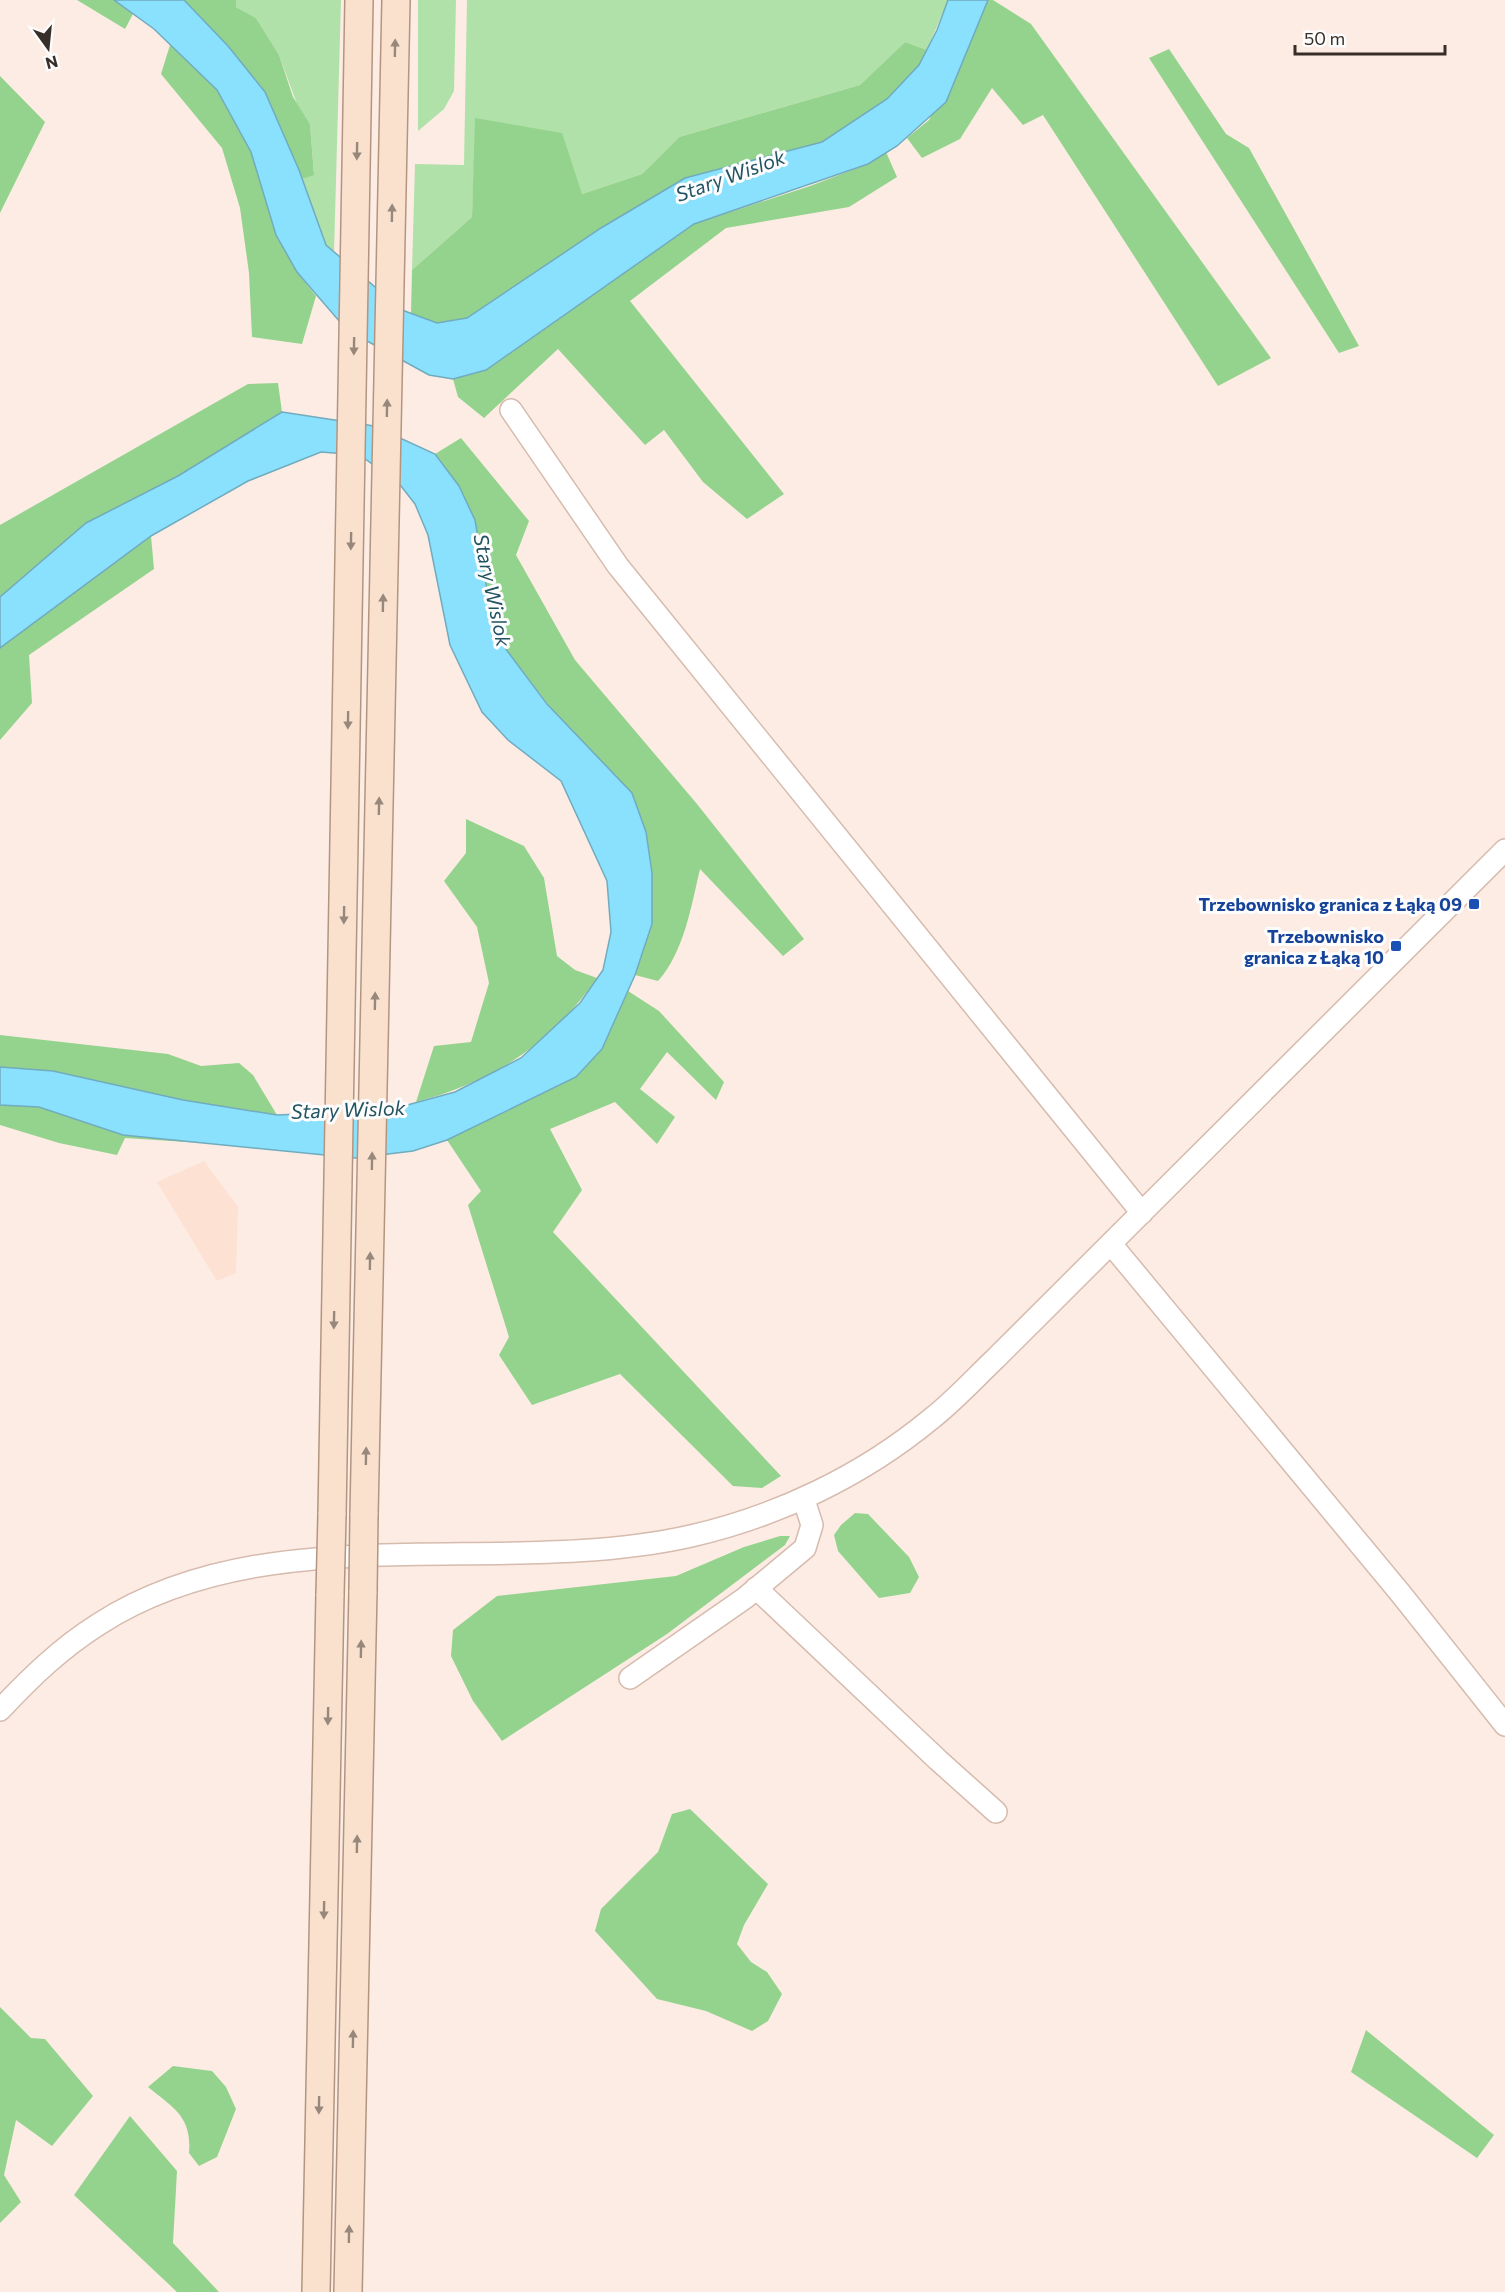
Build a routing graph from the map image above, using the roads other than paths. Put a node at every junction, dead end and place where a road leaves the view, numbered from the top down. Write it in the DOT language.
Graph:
graph roads {
  1 [pos="359,0"];
  2 [pos="396,0"];
  3 [pos="511,410"];
  4 [pos="1505,850"];
  5 [pos="1142,1213"];
  6 [pos="1111,1244"];
  7 [pos="804,1500"];
  8 [pos="756,1588"];
  9 [pos="630,1678"];
  10 [pos="0,1710"];
  11 [pos="1505,1725"];
  12 [pos="996,1812"];
  13 [pos="316,2292"];
  14 [pos="348,2292"];
  1 -- 13 [label="main road, one-way, bridge"];
  14 -- 2 [label="main road, one-way, bridge"];
  3 -- 5 [label="street"];
  4 -- 5 [label="street"];
  5 -- 6 [label="street"];
  6 -- 7 [label="street"];
  6 -- 11 [label="street"];
  7 -- 8 [label="street"];
  7 -- 10 [label="street"];
  8 -- 9 [label="street"];
  8 -- 12 [label="street"];
}
